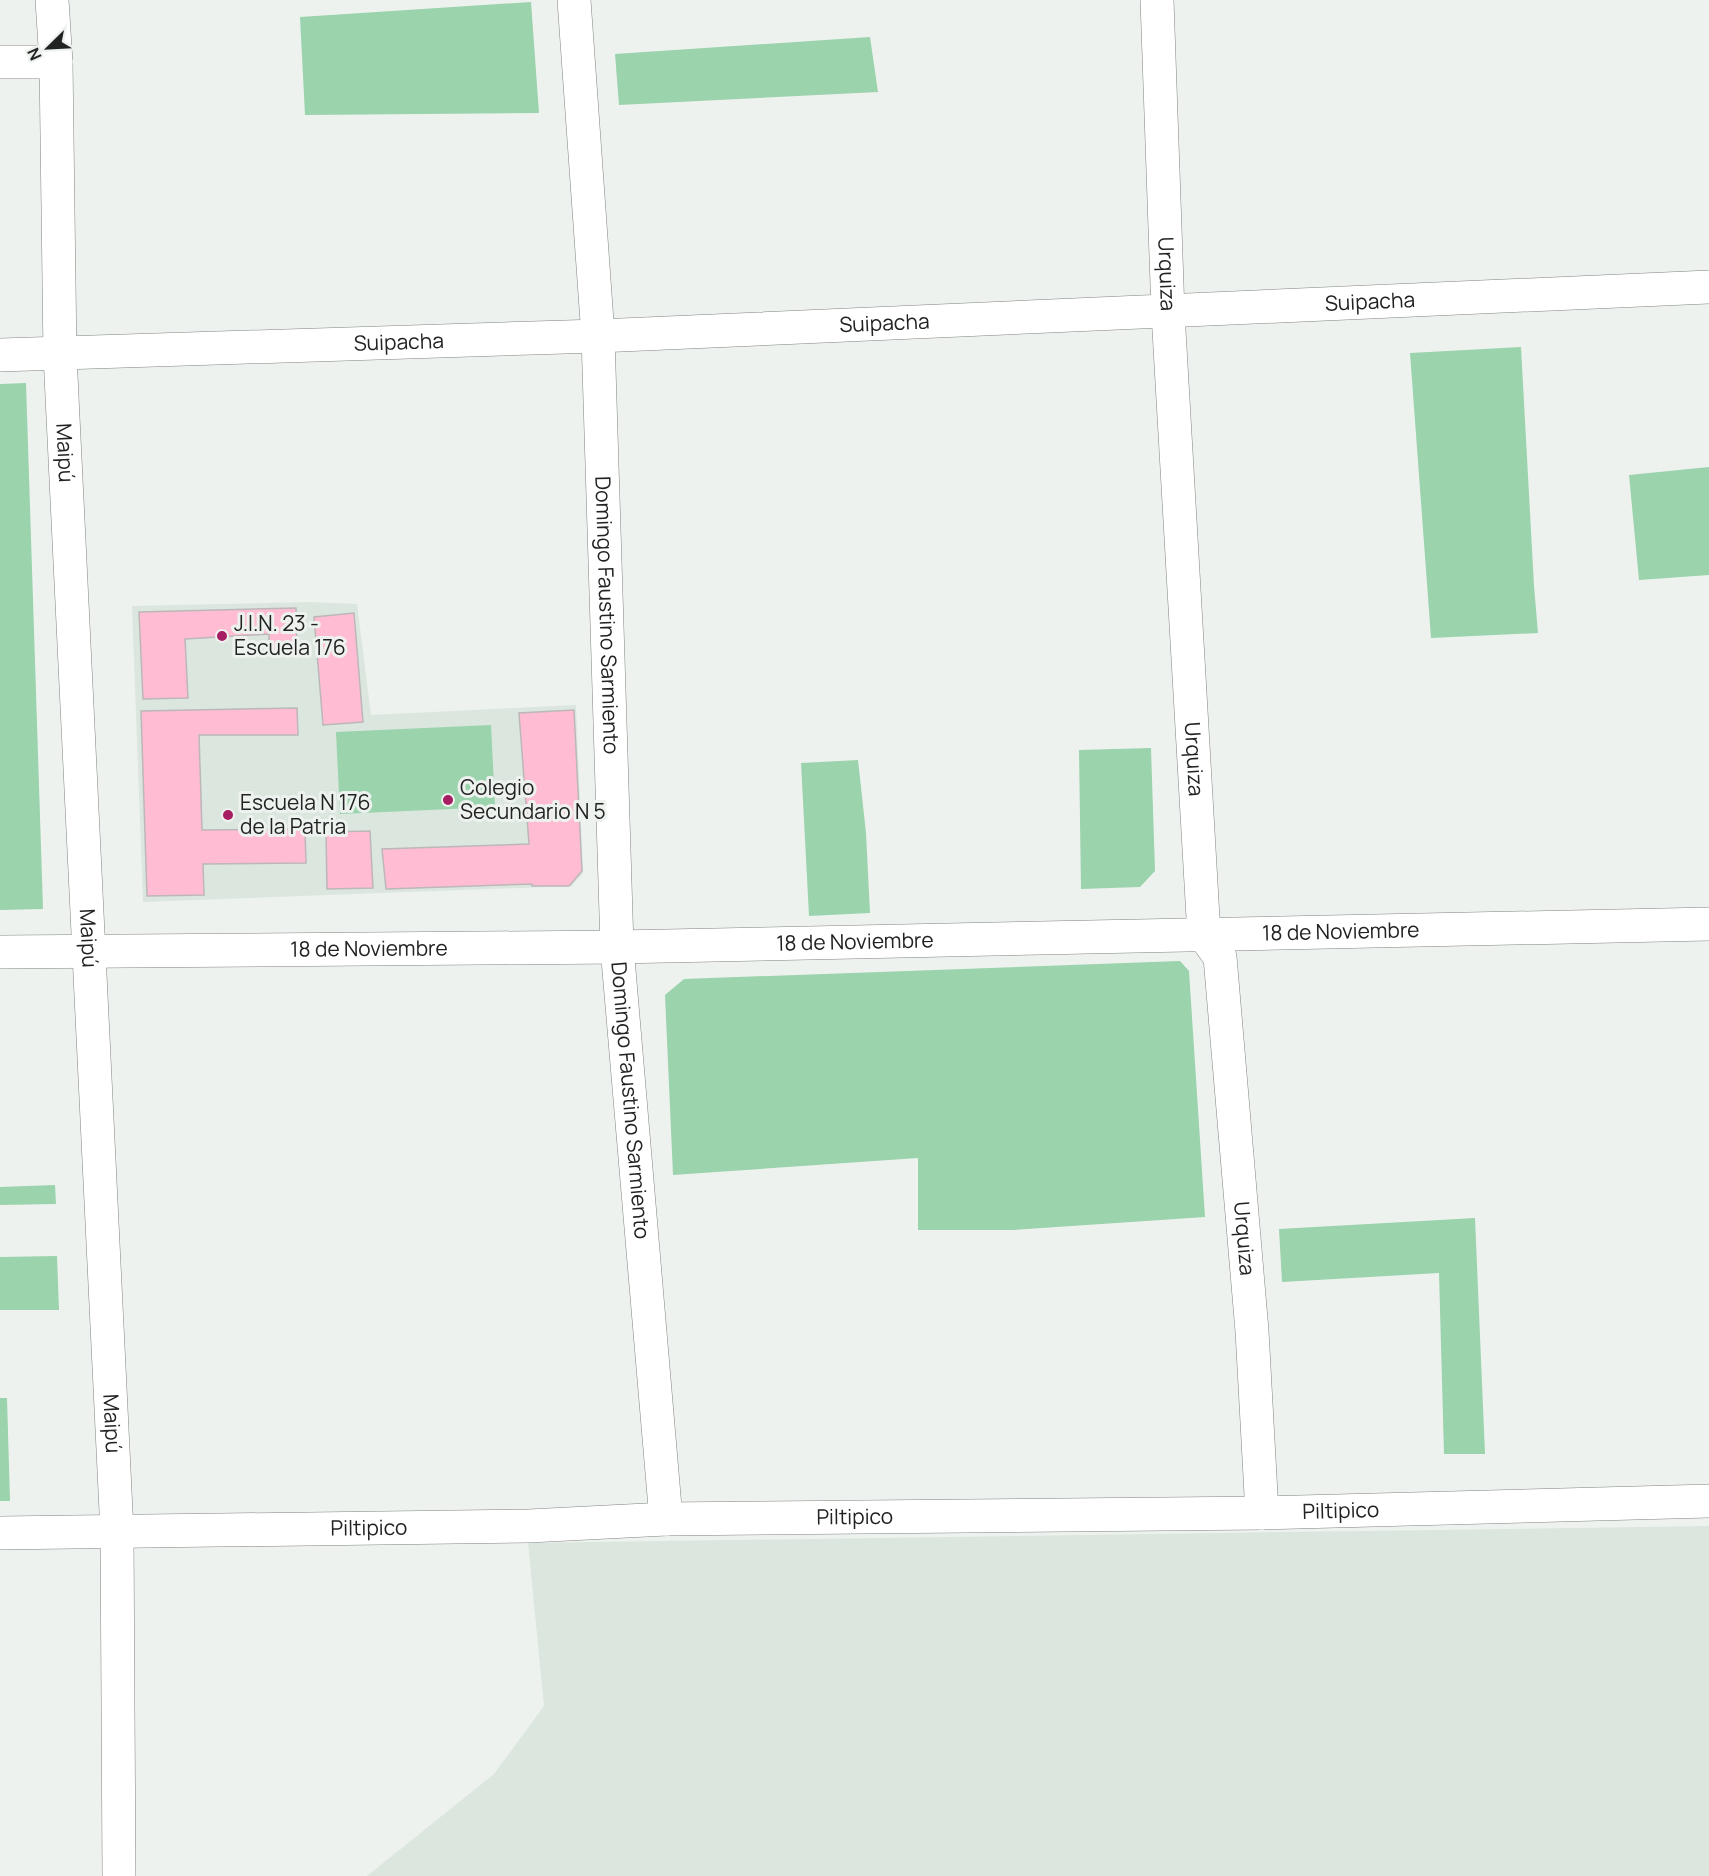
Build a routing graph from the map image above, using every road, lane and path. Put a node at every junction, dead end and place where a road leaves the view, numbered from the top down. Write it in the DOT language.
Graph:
graph roads {
  1 [pos="52,0"];
  2 [pos="574,0"];
  3 [pos="1157,0"];
  4 [pos="0,62"];
  5 [pos="56,62"];
  6 [pos="1709,287"];
  7 [pos="1168,313"];
  8 [pos="598,336"];
  9 [pos="60,354"];
  10 [pos="0,355"];
  11 [pos="1709,924"];
  12 [pos="1204,935"];
  13 [pos="617,947"];
  14 [pos="89,951"];
  15 [pos="0,952"];
  16 [pos="1709,1501"];
  17 [pos="1262,1513"];
  18 [pos="666,1519"];
  19 [pos="117,1532"];
  20 [pos="0,1533"];
  21 [pos="119,1876"];
  1 -- 5 [label="street, Maipú"];
  2 -- 8 [label="street, Domingo Faustino Sarmiento"];
  3 -- 7 [label="street, Urquiza"];
  4 -- 5 [label="street"];
  5 -- 9 [label="street, Maipú"];
  6 -- 7 [label="street, Suipacha"];
  7 -- 8 [label="street, Suipacha"];
  7 -- 12 [label="street, Urquiza"];
  8 -- 9 [label="street, Suipacha"];
  8 -- 13 [label="street, Domingo Faustino Sarmiento"];
  9 -- 10 [label="street, Suipacha"];
  9 -- 14 [label="street, Maipú"];
  11 -- 12 [label="street, 18 de Noviembre"];
  12 -- 13 [label="street, 18 de Noviembre"];
  12 -- 17 [label="street, Urquiza"];
  13 -- 14 [label="street, 18 de Noviembre"];
  13 -- 18 [label="street, Domingo Faustino Sarmiento"];
  14 -- 15 [label="street, 18 de Noviembre"];
  14 -- 19 [label="street, Maipú"];
  16 -- 17 [label="street, Piltipico"];
  17 -- 18 [label="street, Piltipico"];
  18 -- 19 [label="street, Piltipico"];
  19 -- 20 [label="street, Piltipico"];
  19 -- 21 [label="street, Maipú"];
}
